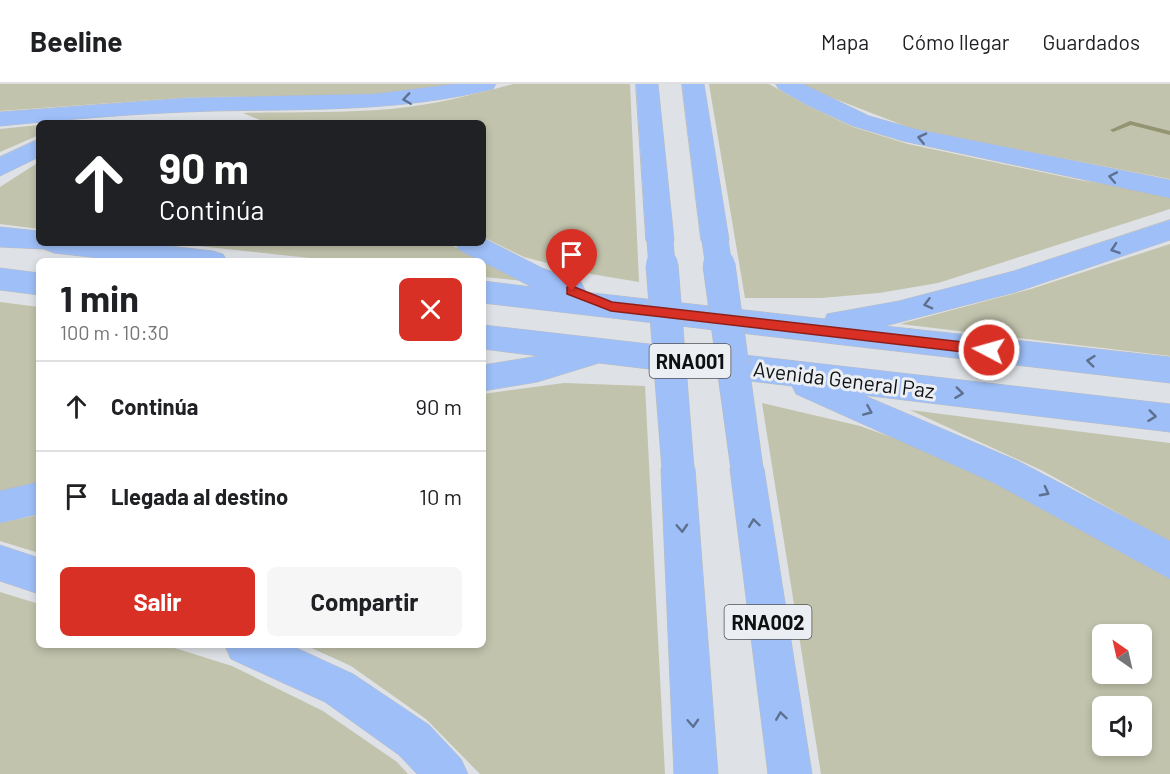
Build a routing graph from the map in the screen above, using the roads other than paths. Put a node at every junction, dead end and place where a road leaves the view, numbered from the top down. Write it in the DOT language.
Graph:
graph roads {
  1 [pos="484,84"];
  2 [pos="647,84"];
  3 [pos="693,84"];
  4 [pos="787,84"];
  5 [pos="186,105"];
  6 [pos="152,108"];
  7 [pos="0,120"];
  8 [pos="110,120"];
  9 [pos="237,120"];
  10 [pos="36,149"];
  11 [pos="0,168"];
  12 [pos="1170,189"];
  13 [pos="1170,230"];
  14 [pos="0,237"];
  15 [pos="36,241"];
  16 [pos="80,246"];
  17 [pos="475,246"];
  18 [pos="186,258"];
  19 [pos="0,279"];
  20 [pos="36,284"];
  21 [pos="486,292"];
  22 [pos="611,306"];
  23 [pos="786,327"];
  24 [pos="486,337"];
  25 [pos="604,351"];
  26 [pos="1170,370"];
  27 [pos="776,371"];
  28 [pos="486,378"];
  29 [pos="1170,418"];
  30 [pos="36,499"];
  31 [pos="0,507"];
  32 [pos="1170,561"];
  33 [pos="0,563"];
  34 [pos="36,575"];
  35 [pos="252,648"];
  36 [pos="446,774"];
  37 [pos="696,774"];
  38 [pos="790,774"];
  1 -- 5 [label="highway, one-way"];
  2 -- 37 [label="highway, one-way, bridge"];
  38 -- 3 [label="highway, RNA002, one-way, bridge"];
  12 -- 4 [label="highway, one-way"];
  5 -- 6 [label="highway"];
  5 -- 9 [label="highway"];
  6 -- 7 [label="highway"];
  6 -- 8 [label="highway"];
  10 -- 11 [label="highway"];
  13 -- 23 [label="highway, one-way"];
  14 -- 15 [label="highway"];
  16 -- 18 [label="highway"];
  17 -- 22 [label="highway"];
  19 -- 20 [label="highway"];
  21 -- 22 [label="highway, RNA001"];
  22 -- 23 [label="highway, RNA001"];
  26 -- 23 [label="highway, RNA001, one-way"];
  24 -- 25 [label="highway, Avenida General Paz / RNA001"];
  25 -- 27 [label="highway, Avenida General Paz / RNA001"];
  25 -- 28 [label="highway"];
  27 -- 29 [label="highway, Avenida General Paz / RNA001, one-way"];
  27 -- 32 [label="highway, one-way"];
  30 -- 31 [label="highway"];
  33 -- 34 [label="highway"];
  35 -- 36 [label="highway"];
}
